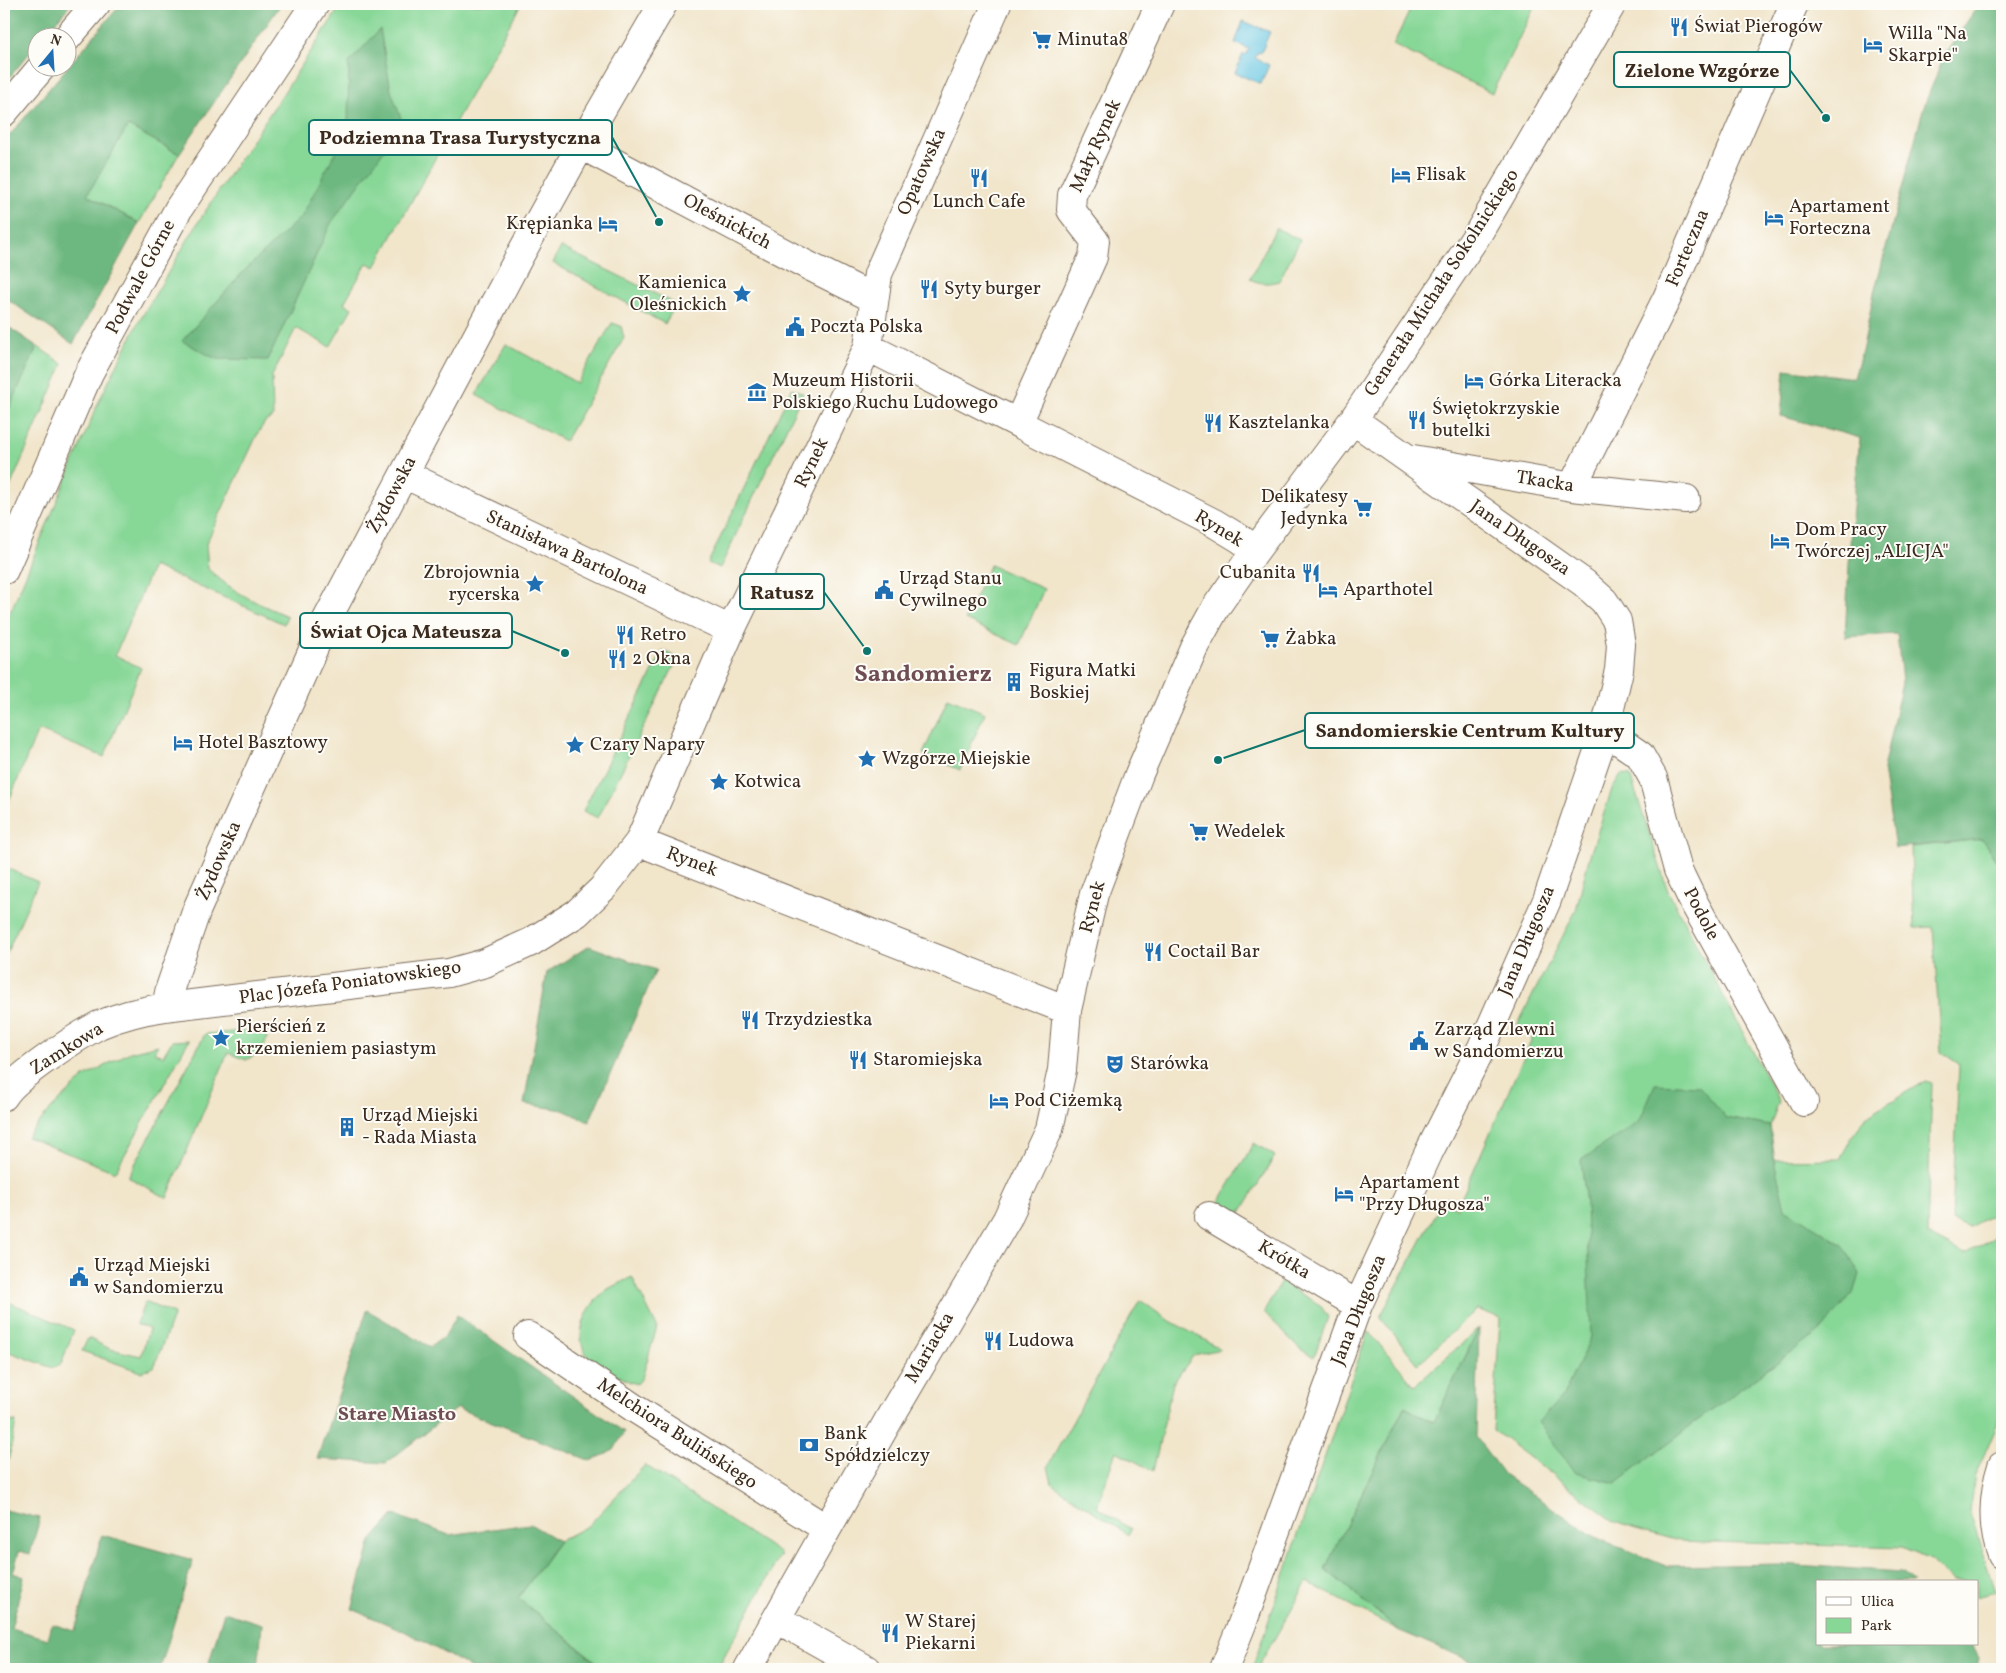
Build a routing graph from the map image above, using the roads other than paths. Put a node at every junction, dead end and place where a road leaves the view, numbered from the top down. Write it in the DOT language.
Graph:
graph roads {
  1 [pos="96,4"];
  2 [pos="315,4"];
  3 [pos="663,4"];
  4 [pos="997,4"];
  5 [pos="1160,4"];
  6 [pos="1612,4"];
  7 [pos="1794,4"];
  8 [pos="76,28"];
  9 [pos="33,78"];
  10 [pos="4,112"];
  11 [pos="581,145"];
  12 [pos="873,298"];
  13 [pos="868,347"];
  14 [pos="1353,420"];
  15 [pos="1018,423"];
  16 [pos="1406,458"];
  17 [pos="404,474"];
  18 [pos="1572,487"];
  19 [pos="1686,499"];
  20 [pos="1255,551"];
  21 [pos="4,570"];
  22 [pos="731,630"];
  23 [pos="1604,734"];
  24 [pos="639,842"];
  25 [pos="166,1007"];
  26 [pos="1068,1010"];
  27 [pos="4,1096"];
  28 [pos="1804,1102"];
  29 [pos="1210,1216"];
  30 [pos="1358,1305"];
  31 [pos="528,1336"];
  32 [pos="2002,1466"];
  33 [pos="827,1529"];
  34 [pos="2002,1555"];
  35 [pos="777,1618"];
  36 [pos="748,1669"];
  37 [pos="866,1669"];
  38 [pos="1224,1669"];
  1 -- 8 [label="street"];
  2 -- 21 [label="street, Podwale Górne"];
  3 -- 11 [label="street, Żydowska"];
  4 -- 12 [label="street, Opatowska"];
  5 -- 15 [label="street, Mały Rynek"];
  6 -- 14 [label="street, Generała Michała Sokolnickiego"];
  7 -- 18 [label="street, Forteczna"];
  9 -- 10 [label="street"];
  11 -- 12 [label="street, Oleśnickich"];
  11 -- 17 [label="street, Żydowska"];
  12 -- 13 [label="street, Opatowska"];
  13 -- 15 [label="street, Rynek"];
  13 -- 22 [label="street, Rynek"];
  14 -- 16 [label="street, Jana Długosza"];
  14 -- 20 [label="street, Generała Michała Sokolnickiego"];
  15 -- 20 [label="street, Rynek"];
  16 -- 18 [label="street, Tkacka"];
  16 -- 23 [label="street, Jana Długosza"];
  17 -- 22 [label="street, Stanisława Bartolona"];
  17 -- 25 [label="street, Żydowska"];
  18 -- 19 [label="street, Tkacka"];
  20 -- 26 [label="street, Rynek"];
  22 -- 24 [label="street, Rynek"];
  23 -- 28 [label="street, Podole"];
  23 -- 30 [label="street, Jana Długosza"];
  24 -- 25 [label="street, Plac Józefa Poniatowskiego"];
  24 -- 26 [label="street, Rynek"];
  25 -- 27 [label="street, Zamkowa"];
  26 -- 33 [label="street, Mariacka"];
  29 -- 30 [label="street, Krótka"];
  30 -- 38 [label="street, Jana Długosza"];
  31 -- 33 [label="street, Melchiora Bulińskiego"];
  32 -- 34 [label="street"];
  33 -- 35 [label="street, Mariacka"];
  35 -- 36 [label="street, Mariacka"];
  35 -- 37 [label="street"];
}
